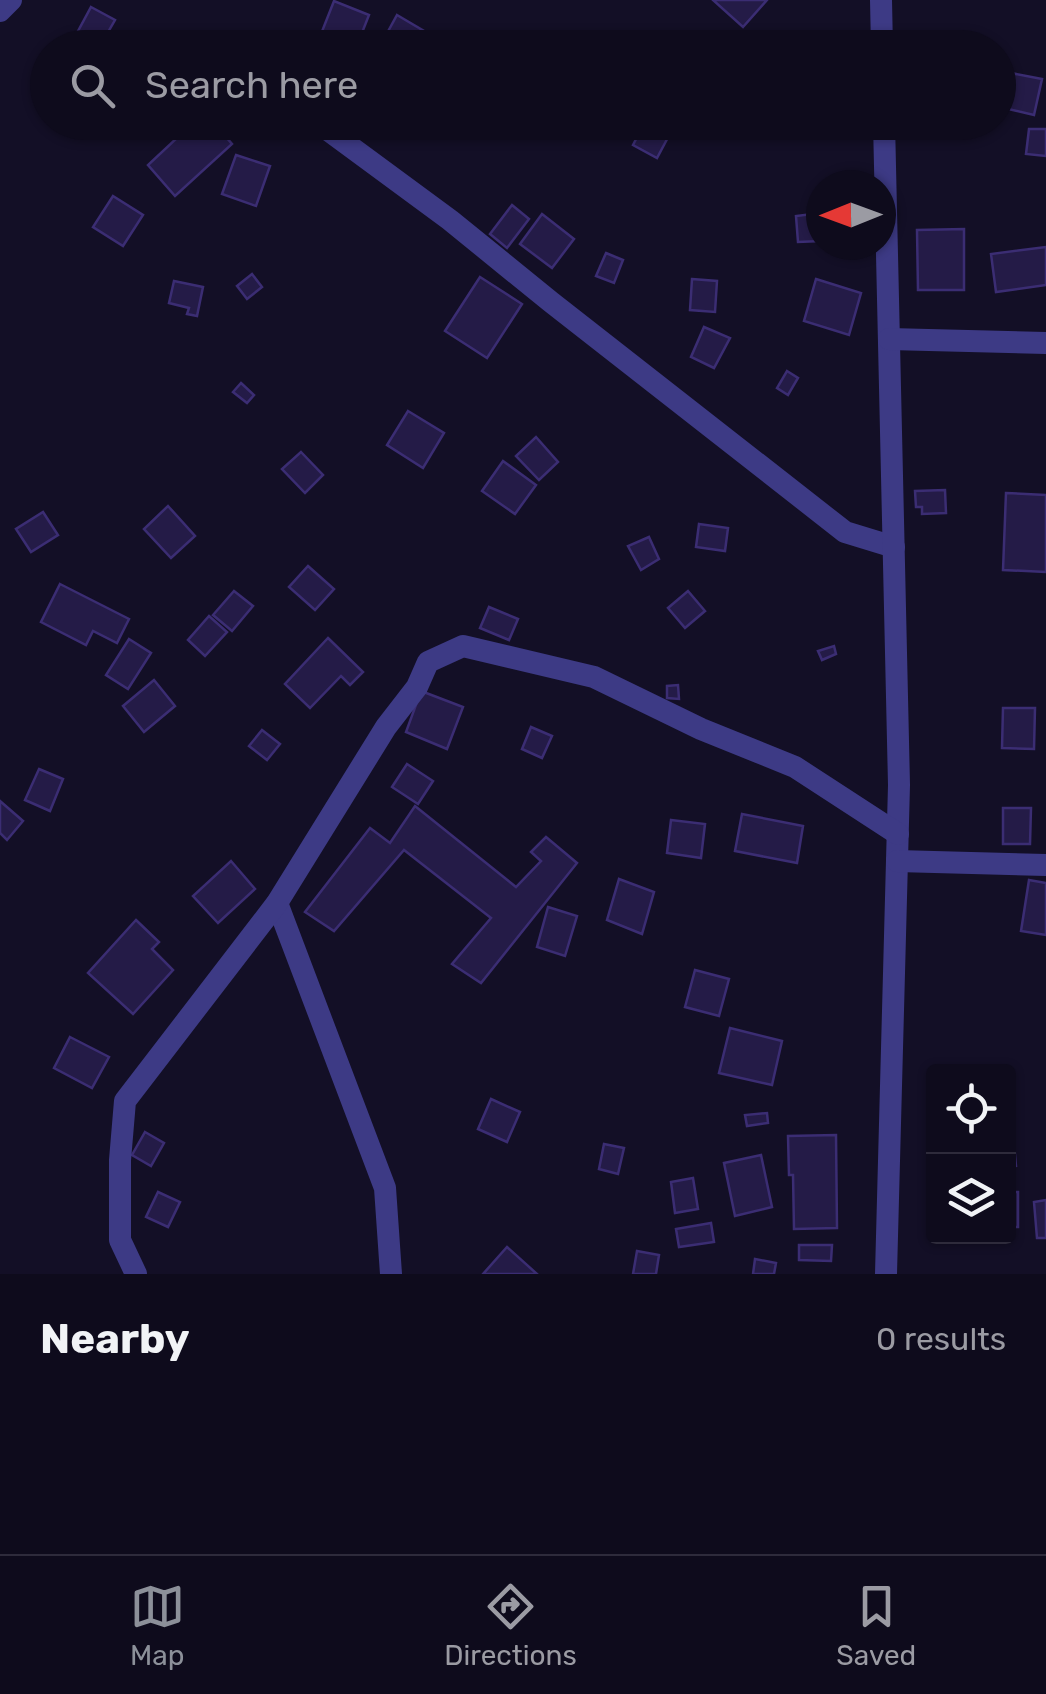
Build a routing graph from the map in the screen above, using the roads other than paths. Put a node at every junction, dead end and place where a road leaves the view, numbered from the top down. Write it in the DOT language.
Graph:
graph roads {
  1 [pos="11,0"];
  2 [pos="881,0"];
  3 [pos="0,11"];
  4 [pos="882,30"];
  5 [pos="341,140"];
  6 [pos="884,140"];
  7 [pos="889,339"];
  8 [pos="1046,344"];
  9 [pos="894,547"];
  10 [pos="898,834"];
  11 [pos="897,861"];
  12 [pos="1046,865"];
  13 [pos="277,903"];
  14 [pos="136,1274"];
  15 [pos="391,1274"];
  16 [pos="886,1274"];
  1 -- 3 [label="street"];
  2 -- 4 [label="street"];
  5 -- 9 [label="street"];
  6 -- 7 [label="street"];
  7 -- 8 [label="street"];
  7 -- 9 [label="street"];
  9 -- 10 [label="street"];
  10 -- 11 [label="street"];
  10 -- 13 [label="street"];
  11 -- 12 [label="street"];
  11 -- 16 [label="street"];
  13 -- 14 [label="street"];
  13 -- 15 [label="street"];
}
